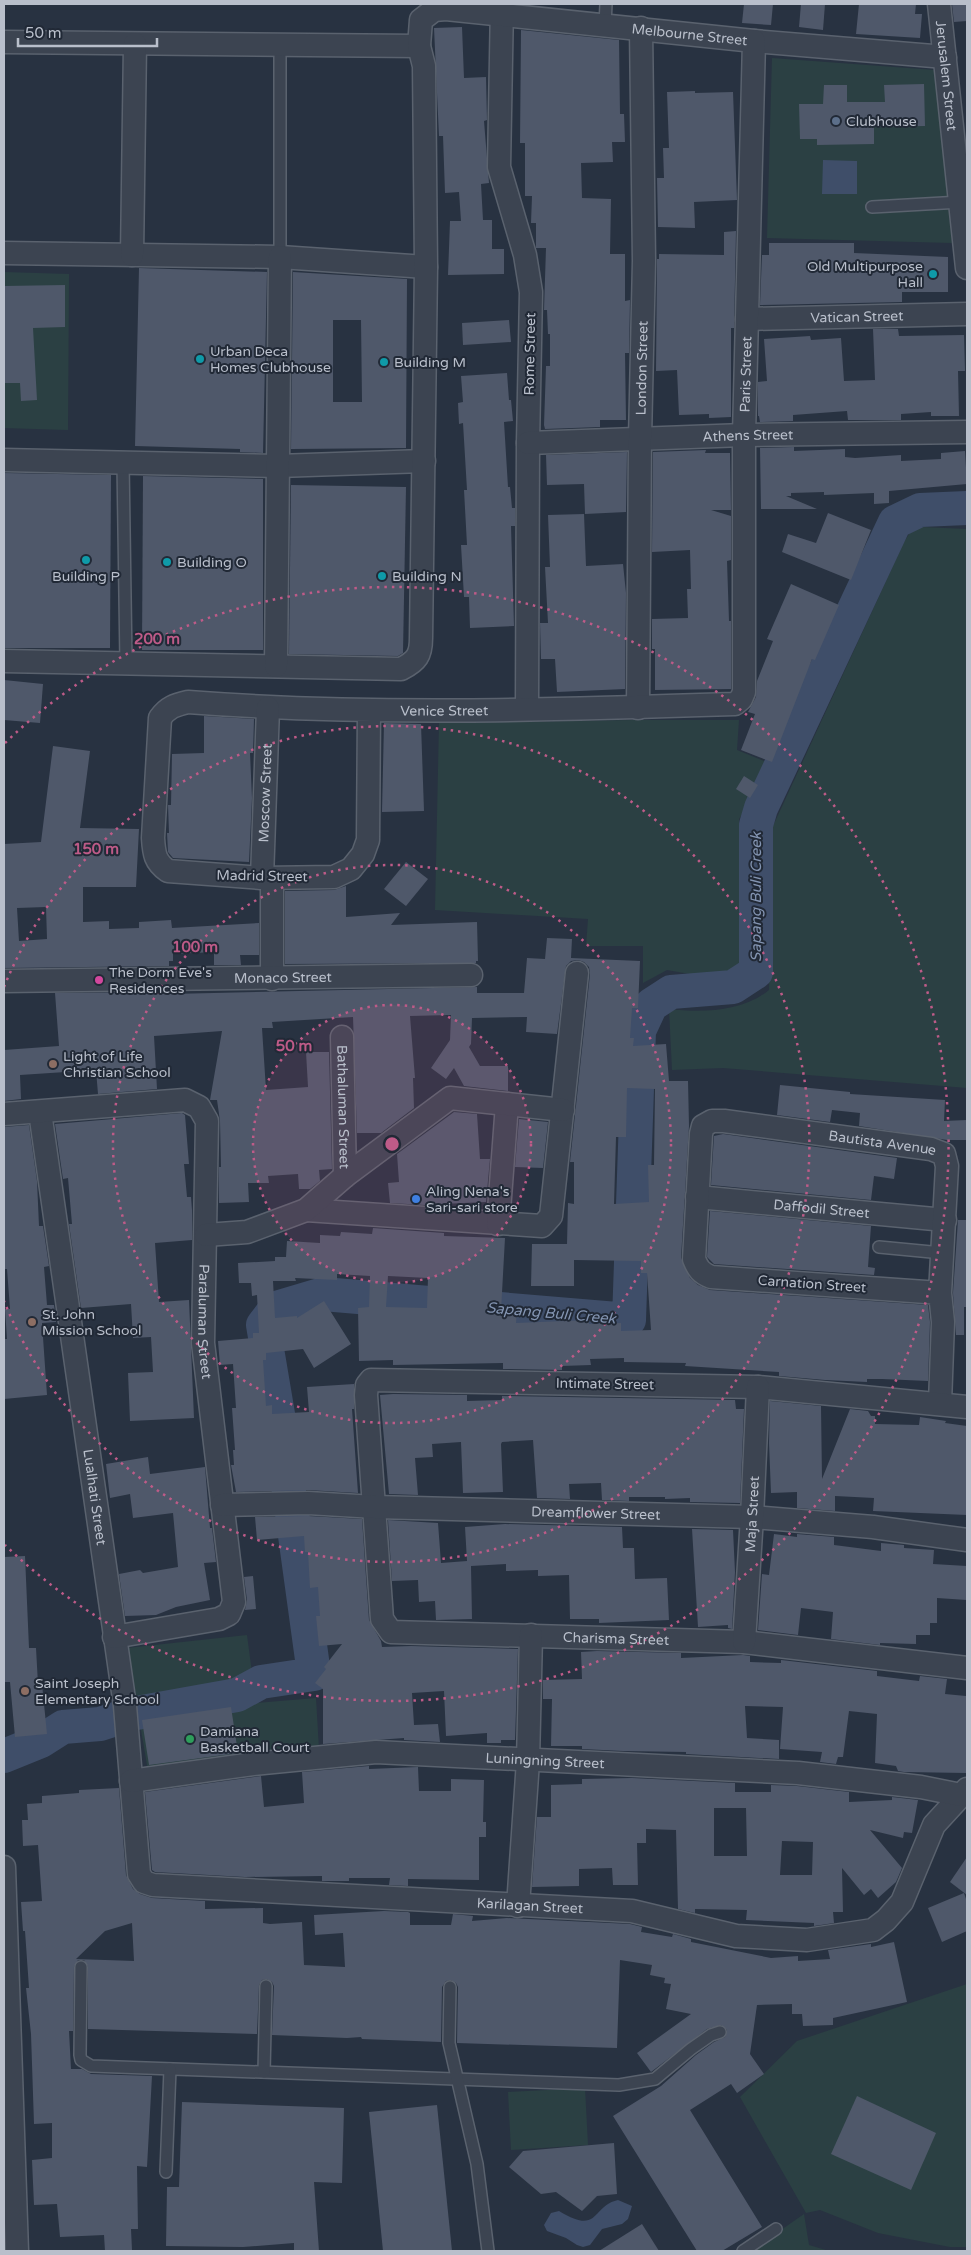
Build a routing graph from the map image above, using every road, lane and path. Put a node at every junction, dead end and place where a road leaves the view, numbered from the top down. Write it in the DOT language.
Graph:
graph roads {
  1 [pos="939,4"];
  2 [pos="503,10"];
  3 [pos="606,14"];
  4 [pos="641,28"];
  5 [pos="754,41"];
  6 [pos="4,42"];
  7 [pos="135,44"];
  8 [pos="280,45"];
  9 [pos="419,46"];
  10 [pos="945,57"];
  11 [pos="962,194"];
  12 [pos="872,207"];
  13 [pos="4,253"];
  14 [pos="132,255"];
  15 [pos="280,257"];
  16 [pos="426,267"];
  17 [pos="967,268"];
  18 [pos="967,314"];
  19 [pos="747,319"];
  20 [pos="967,432"];
  21 [pos="744,435"];
  22 [pos="640,439"];
  23 [pos="528,443"];
  24 [pos="4,460"];
  25 [pos="424,461"];
  26 [pos="123,462"];
  27 [pos="278,466"];
  28 [pos="4,662"];
  29 [pos="126,663"];
  30 [pos="276,666"];
  31 [pos="734,704"];
  32 [pos="268,708"];
  33 [pos="638,708"];
  34 [pos="528,709"];
  35 [pos="369,711"];
  36 [pos="160,718"];
  37 [pos="267,878"];
  38 [pos="576,973"];
  39 [pos="471,975"];
  40 [pos="272,979"];
  41 [pos="4,981"];
  42 [pos="342,1037"];
  43 [pos="508,1104"];
  44 [pos="563,1110"];
  45 [pos="40,1112"];
  46 [pos="4,1114"];
  47 [pos="345,1176"];
  48 [pos="697,1197"];
  49 [pos="306,1210"];
  50 [pos="945,1220"];
  51 [pos="498,1224"];
  52 [pos="206,1235"];
  53 [pos="879,1247"];
  54 [pos="942,1253"];
  55 [pos="940,1293"];
  56 [pos="758,1387"];
  57 [pos="940,1403"];
  58 [pos="967,1407"];
  59 [pos="222,1505"];
  60 [pos="375,1507"];
  61 [pos="752,1517"];
  62 [pos="967,1540"];
  63 [pos="531,1635"];
  64 [pos="114,1637"];
  65 [pos="744,1642"];
  66 [pos="967,1668"];
  67 [pos="528,1761"];
  68 [pos="131,1781"];
  69 [pos="964,1792"];
  70 [pos="4,1867"];
  71 [pos="144,1882"];
  72 [pos="518,1906"];
  73 [pos="81,1968"];
  74 [pos="266,1986"];
  75 [pos="450,1987"];
  76 [pos="720,2032"];
  77 [pos="170,2069"];
  78 [pos="264,2072"];
  79 [pos="458,2080"];
  80 [pos="166,2172"];
  81 [pos="776,2229"];
  82 [pos="17,2251"];
  83 [pos="488,2251"];
  84 [pos="743,2251"];
  1 -- 10 [label="street, Jerusalem Street"];
  2 -- 3 [label="street, Melbourne Street"];
  2 -- 9 [label="street, Melbourne Street"];
  2 -- 23 [label="street, Rome Street"];
  3 -- 4 [label="street, Melbourne Street"];
  4 -- 5 [label="street, Melbourne Street"];
  4 -- 22 [label="street, London Street"];
  5 -- 10 [label="street, Melbourne Street"];
  5 -- 19 [label="street, Paris Street"];
  6 -- 7 [label="street"];
  7 -- 8 [label="street"];
  7 -- 14 [label="street"];
  8 -- 9 [label="street"];
  8 -- 15 [label="lane"];
  9 -- 16 [label="street"];
  10 -- 11 [label="street, Jerusalem Street"];
  11 -- 12 [label="lane"];
  11 -- 17 [label="street, Jerusalem Street"];
  13 -- 14 [label="street"];
  14 -- 15 [label="street"];
  15 -- 16 [label="street"];
  15 -- 27 [label="street"];
  16 -- 25 [label="street"];
  18 -- 19 [label="street, Vatican Street"];
  19 -- 21 [label="street, Paris Street"];
  20 -- 21 [label="street, Athens Street"];
  21 -- 22 [label="street, Athens Street"];
  21 -- 31 [label="street, Paris Street"];
  22 -- 23 [label="street, Athens Street"];
  22 -- 33 [label="street, London Street"];
  23 -- 34 [label="street, Rome Street"];
  24 -- 26 [label="street"];
  25 -- 27 [label="street"];
  25 -- 30 [label="street"];
  26 -- 27 [label="street"];
  26 -- 29 [label="lane"];
  27 -- 30 [label="street"];
  28 -- 29 [label="street"];
  29 -- 30 [label="street"];
  31 -- 33 [label="street, Venice Street"];
  32 -- 35 [label="street, Venice Street"];
  32 -- 36 [label="street, Venice Street"];
  32 -- 37 [label="street, Moscow Street"];
  33 -- 34 [label="street, Venice Street"];
  34 -- 35 [label="street, Venice Street"];
  35 -- 37 [label="street, Madrid Street"];
  36 -- 37 [label="street, Madrid Street"];
  37 -- 40 [label="street, Moscow Street"];
  38 -- 44 [label="street, Bathaluman Street"];
  39 -- 40 [label="street, Monaco Street"];
  40 -- 41 [label="street, Monaco Street"];
  42 -- 47 [label="street, Bathaluman Street"];
  43 -- 44 [label="street, Bathaluman Street"];
  43 -- 47 [label="street, Bathaluman Street"];
  43 -- 51 [label="street"];
  44 -- 51 [label="street, Bathaluman Street"];
  45 -- 46 [label="street, Paraluman Street"];
  45 -- 52 [label="street, Paraluman Street"];
  45 -- 64 [label="street, Lualhati Street"];
  47 -- 49 [label="street, Bathaluman Street"];
  48 -- 50 [label="street, Daffodil Street"];
  48 -- 50 [label="street, Bautista Avenue"];
  48 -- 55 [label="street, Carnation Street"];
  49 -- 51 [label="street, Bathaluman Street"];
  49 -- 52 [label="street, Bathaluman Street"];
  50 -- 54 [label="street, Bautista Avenue"];
  52 -- 59 [label="street, Paraluman Street"];
  53 -- 54 [label="lane"];
  54 -- 55 [label="street, Bautista Avenue"];
  55 -- 57 [label="street, Bautista Avenue"];
  56 -- 57 [label="street, Intimate Street"];
  56 -- 60 [label="street, Intimate Street"];
  56 -- 61 [label="street, Maja Street"];
  57 -- 58 [label="street, Intimate Street"];
  59 -- 60 [label="street, Dreamflower Street"];
  59 -- 64 [label="street, Paraluman Street"];
  60 -- 61 [label="street, Dreamflower Street"];
  60 -- 63 [label="street, Charisma Street"];
  61 -- 62 [label="street, Dreamflower Street"];
  61 -- 65 [label="street, Maja Street"];
  63 -- 65 [label="street, Charisma Street"];
  63 -- 67 [label="street"];
  64 -- 68 [label="street, Lualhati Street"];
  65 -- 66 [label="street, Charisma Street"];
  67 -- 68 [label="street, Luningning Street"];
  67 -- 69 [label="street, Luningning Street"];
  67 -- 72 [label="street"];
  68 -- 71 [label="street, Lualhati Street"];
  69 -- 72 [label="street, Karilagan Street"];
  70 -- 82 [label="street"];
  71 -- 72 [label="street, Karilagan Street"];
  73 -- 77 [label="lane"];
  74 -- 78 [label="lane"];
  75 -- 79 [label="lane"];
  76 -- 79 [label="lane"];
  77 -- 78 [label="lane"];
  77 -- 80 [label="lane"];
  78 -- 79 [label="lane"];
  79 -- 83 [label="lane"];
  81 -- 84 [label="lane"];
}
